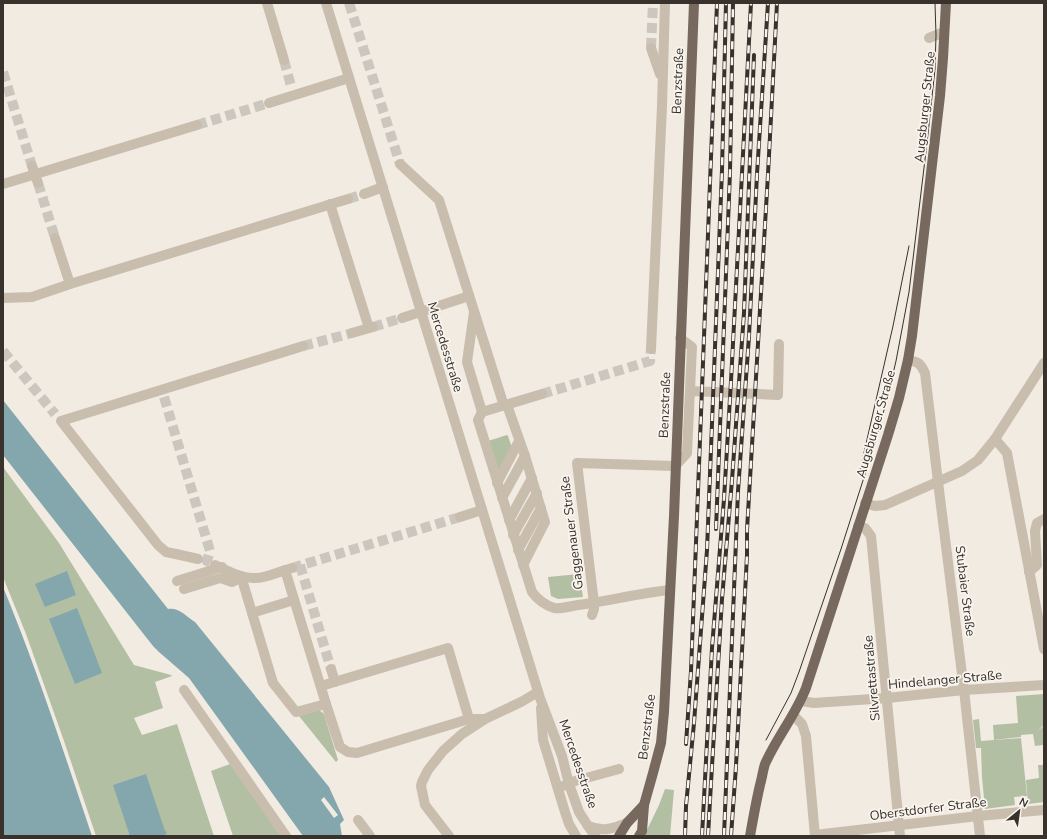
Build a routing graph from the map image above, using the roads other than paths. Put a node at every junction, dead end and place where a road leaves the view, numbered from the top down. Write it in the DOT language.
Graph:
graph roads {
  1 [pos="267,3"];
  2 [pos="326,3"];
  3 [pos="665,3"];
  4 [pos="694,3"];
  5 [pos="946,3"];
  6 [pos="944,32"];
  7 [pos="929,38"];
  8 [pos="651,48"];
  9 [pos="284,60"];
  10 [pos="349,78"];
  11 [pos="662,82"];
  12 [pos="269,102"];
  13 [pos="197,125"];
  14 [pos="400,164"];
  15 [pos="3,184"];
  16 [pos="383,188"];
  17 [pos="364,194"];
  18 [pos="348,199"];
  19 [pos="330,204"];
  20 [pos="55,238"];
  21 [pos="70,284"];
  22 [pos="469,296"];
  23 [pos="3,298"];
  24 [pos="421,312"];
  25 [pos="474,312"];
  26 [pos="402,318"];
  27 [pos="352,333"];
  28 [pos="680,338"];
  29 [pos="779,344"];
  30 [pos="303,346"];
  31 [pos="651,349"];
  32 [pos="908,360"];
  33 [pos="1044,362"];
  34 [pos="690,391"];
  35 [pos="542,394"];
  36 [pos="505,405"];
  37 [pos="482,412"];
  38 [pos="996,439"];
  39 [pos="675,466"];
  40 [pos="532,478"];
  41 [pos="938,482"];
  42 [pos="865,503"];
  43 [pos="482,510"];
  44 [pos="460,517"];
  45 [pos="1044,519"];
  46 [pos="510,524"];
  47 [pos="858,526"];
  48 [pos="198,559"];
  49 [pos="1029,572"];
  50 [pos="241,576"];
  51 [pos="670,590"];
  52 [pos="294,600"];
  53 [pos="594,610"];
  54 [pos="252,613"];
  55 [pos="1044,649"];
  56 [pos="331,669"];
  57 [pos="335,682"];
  58 [pos="1044,685"];
  59 [pos="321,686"];
  60 [pos="184,690"];
  61 [pos="964,690"];
  62 [pos="539,695"];
  63 [pos="887,698"];
  64 [pos="800,701"];
  65 [pos="326,704"];
  66 [pos="793,715"];
  67 [pos="469,719"];
  68 [pos="485,719"];
  69 [pos="619,769"];
  70 [pos="569,784"];
  71 [pos="557,788"];
  72 [pos="644,805"];
  73 [pos="1044,810"];
  74 [pos="978,816"];
  75 [pos="358,820"];
  76 [pos="627,823"];
  77 [pos="588,826"];
  78 [pos="900,831"];
  79 [pos="286,836"];
  80 [pos="370,836"];
  81 [pos="449,836"];
  82 [pos="576,836"];
  83 [pos="595,836"];
  84 [pos="619,836"];
  85 [pos="639,836"];
  86 [pos="750,836"];
  87 [pos="815,836"];
  88 [pos="980,836"];
  1 -- 9 [label="street"];
  2 -- 10 [label="street, Mercedesstraße"];
  3 -- 11 [label="street"];
  4 -- 28 [label="main road, Benzstraße"];
  5 -- 6 [label="main road, Augsburger Straße"];
  6 -- 7 [label="street"];
  6 -- 32 [label="main road, Augsburger Straße"];
  8 -- 11 [label="street"];
  10 -- 12 [label="street"];
  10 -- 16 [label="street, Mercedesstraße"];
  11 -- 31 [label="street"];
  13 -- 15 [label="street"];
  14 -- 22 [label="street"];
  16 -- 17 [label="street"];
  16 -- 24 [label="street, Mercedesstraße"];
  18 -- 19 [label="street"];
  19 -- 21 [label="street"];
  19 -- 27 [label="street"];
  20 -- 21 [label="street"];
  21 -- 23 [label="street"];
  22 -- 24 [label="street"];
  22 -- 25 [label="street"];
  24 -- 26 [label="street"];
  24 -- 43 [label="street, Mercedesstraße"];
  25 -- 36 [label="street"];
  25 -- 37 [label="street"];
  28 -- 34 [label="street"];
  28 -- 39 [label="main road, Benzstraße"];
  29 -- 34 [label="street"];
  30 -- 48 [label="street"];
  32 -- 41 [label="street, Stubaier Straße"];
  32 -- 42 [label="main road, Augsburger Straße"];
  33 -- 38 [label="street"];
  34 -- 39 [label="street"];
  35 -- 36 [label="street"];
  36 -- 37 [label="street"];
  36 -- 40 [label="street"];
  37 -- 46 [label="street"];
  38 -- 41 [label="street"];
  38 -- 49 [label="street"];
  39 -- 51 [label="main road, Benzstraße"];
  39 -- 53 [label="street, Gaggenauer Straße"];
  40 -- 46 [label="street"];
  40 -- 46 [label="street"];
  40 -- 46 [label="street"];
  40 -- 46 [label="street"];
  40 -- 46 [label="street"];
  40 -- 46 [label="street"];
  41 -- 42 [label="street"];
  41 -- 61 [label="street, Stubaier Straße"];
  42 -- 47 [label="main road, Augsburger Straße"];
  43 -- 44 [label="street"];
  43 -- 62 [label="street, Mercedesstraße"];
  45 -- 49 [label="street"];
  46 -- 53 [label="street"];
  47 -- 63 [label="street, Silvrettastraße"];
  47 -- 64 [label="main road, Augsburger Straße"];
  49 -- 55 [label="street"];
  50 -- 50 [label="street"];
  50 -- 52 [label="street"];
  50 -- 54 [label="street"];
  51 -- 53 [label="street"];
  51 -- 72 [label="main road, Benzstraße"];
  52 -- 54 [label="street"];
  52 -- 59 [label="street"];
  54 -- 65 [label="street"];
  56 -- 57 [label="street"];
  57 -- 59 [label="street"];
  57 -- 67 [label="street"];
  58 -- 61 [label="street, Hindelanger Straße"];
  59 -- 65 [label="street"];
  60 -- 79 [label="street"];
  61 -- 63 [label="street, Hindelanger Straße"];
  61 -- 74 [label="street, Stubaier Straße"];
  62 -- 68 [label="street"];
  62 -- 70 [label="street, Mercedesstraße"];
  62 -- 71 [label="street, Mercedesstraße"];
  63 -- 64 [label="street, Hindelanger Straße"];
  63 -- 78 [label="street, Silvrettastraße"];
  64 -- 66 [label="main road, Augsburger Straße"];
  65 -- 67 [label="street"];
  66 -- 86 [label="main road, Augsburger Straße"];
  66 -- 87 [label="street"];
  67 -- 68 [label="street"];
  68 -- 81 [label="street"];
  69 -- 70 [label="street"];
  70 -- 71 [label="street"];
  70 -- 77 [label="street, Mercedesstraße"];
  71 -- 82 [label="street, Mercedesstraße"];
  72 -- 76 [label="main road, Benzstraße"];
  72 -- 85 [label="main road, Benzstraße"];
  73 -- 74 [label="street, Oberstdorfer Straße"];
  74 -- 78 [label="street, Oberstdorfer Straße"];
  74 -- 88 [label="street, Stubaier Straße"];
  75 -- 80 [label="street"];
  76 -- 77 [label="street"];
  76 -- 84 [label="main road, Benzstraße"];
  77 -- 83 [label="street, Mercedesstraße"];
  78 -- 87 [label="street, Oberstdorfer Straße"];
}
